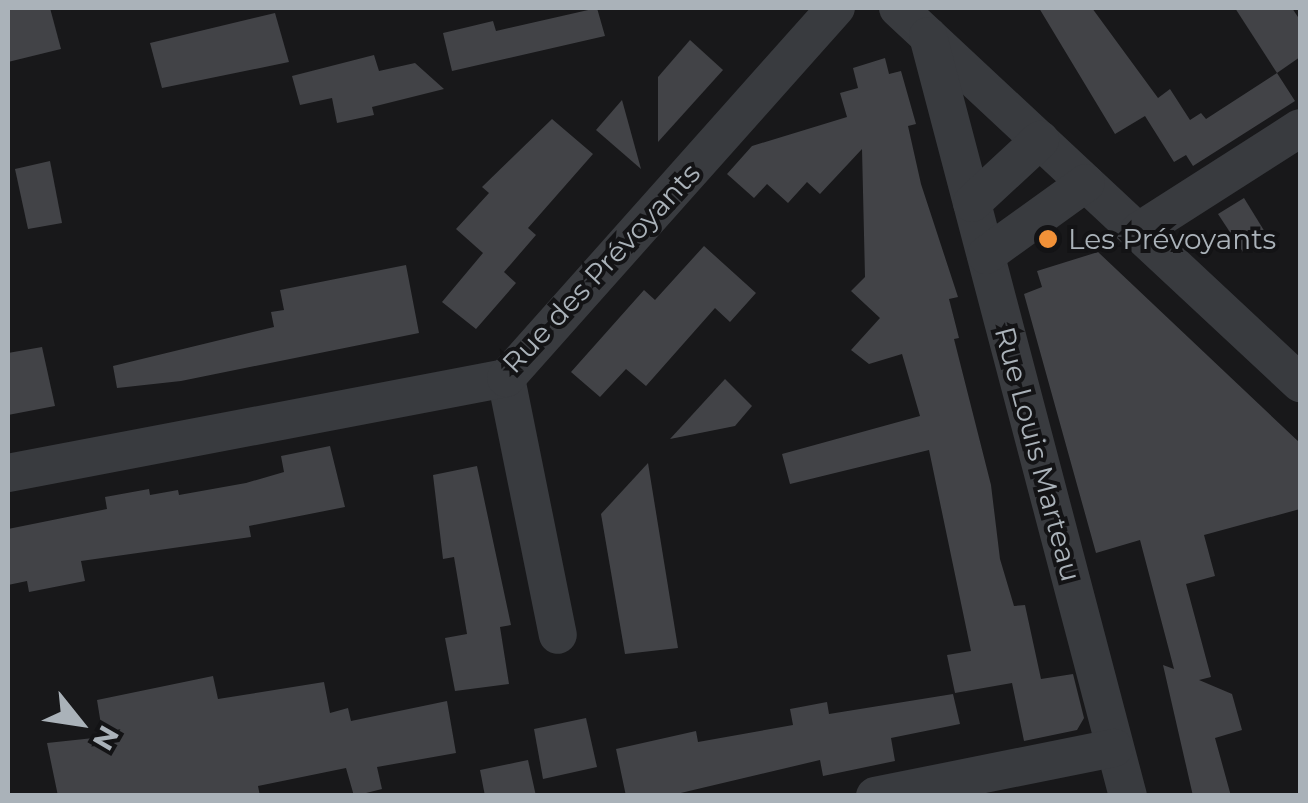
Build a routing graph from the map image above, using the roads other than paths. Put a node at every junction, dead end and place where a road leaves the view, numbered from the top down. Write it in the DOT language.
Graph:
graph roads {
  1 [pos="836,8"];
  2 [pos="898,8"];
  3 [pos="928,36"];
  4 [pos="1300,128"];
  5 [pos="1040,140"];
  6 [pos="1086,182"];
  7 [pos="972,203"];
  8 [pos="1139,231"];
  9 [pos="986,255"];
  10 [pos="506,378"];
  11 [pos="1300,383"];
  12 [pos="8,473"];
  13 [pos="558,635"];
  14 [pos="1114,748"];
  15 [pos="875,796"];
  16 [pos="1128,796"];
  1 -- 10 [label="street, Rue des Prévoyants"];
  2 -- 3 [label="street"];
  3 -- 5 [label="street"];
  3 -- 7 [label="street, Rue Louis Marteau"];
  4 -- 8 [label="street"];
  5 -- 6 [label="street"];
  5 -- 7 [label="street"];
  6 -- 8 [label="street"];
  6 -- 9 [label="street"];
  7 -- 9 [label="street, Rue Louis Marteau"];
  8 -- 11 [label="street"];
  9 -- 14 [label="street, Rue Louis Marteau"];
  10 -- 12 [label="street, Rue des Prévoyants"];
  10 -- 13 [label="street"];
  14 -- 15 [label="street"];
  14 -- 16 [label="street, Rue Louis Marteau"];
}
